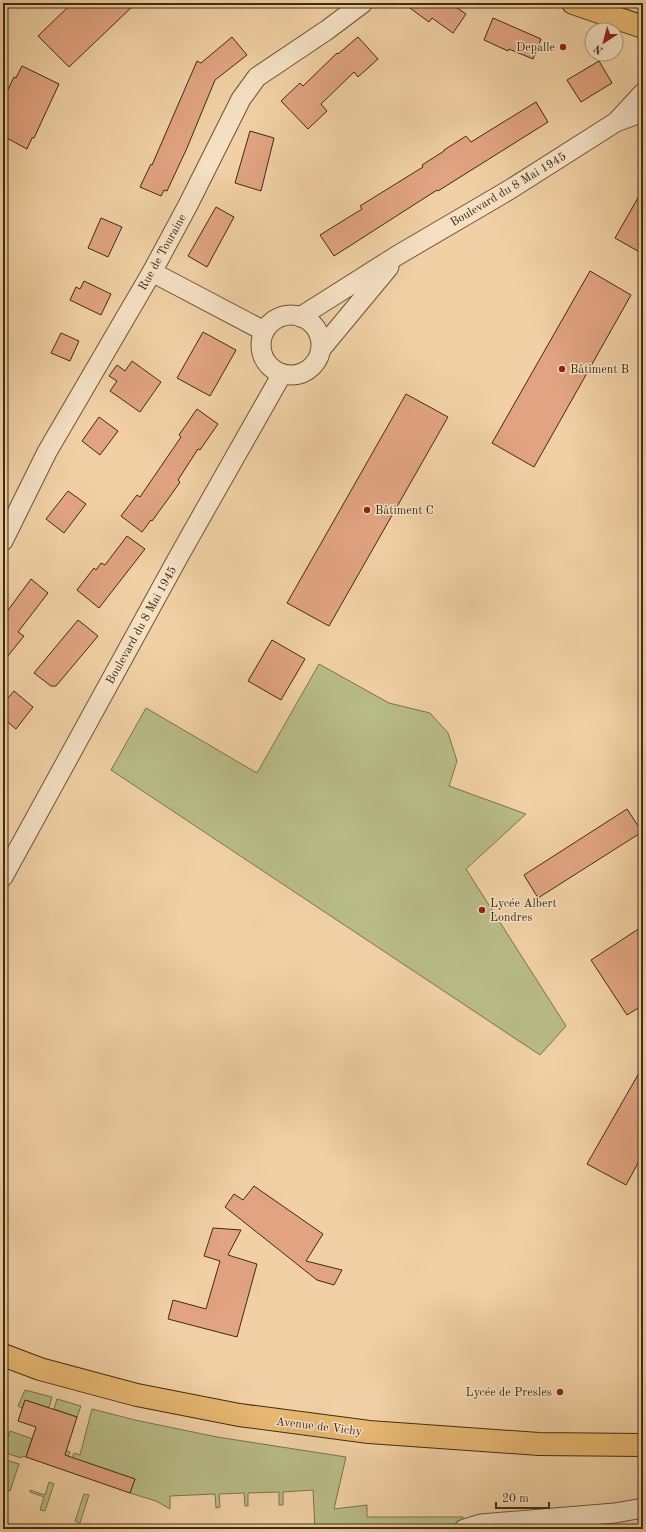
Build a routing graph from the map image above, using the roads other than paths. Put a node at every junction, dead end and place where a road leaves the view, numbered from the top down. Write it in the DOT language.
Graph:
graph roads {
  1 [pos="363,3"];
  2 [pos="573,3"];
  3 [pos="641,29"];
  4 [pos="643,93"];
  5 [pos="643,112"];
  6 [pos="616,122"];
  7 [pos="398,255"];
  8 [pos="152,272"];
  9 [pos="300,317"];
  10 [pos="264,331"];
  11 [pos="321,349"];
  12 [pos="282,374"];
  13 [pos="3,541"];
  14 [pos="3,877"];
  15 [pos="3,1355"];
  16 [pos="643,1445"];
  17 [pos="643,1508"];
  18 [pos="595,1522"];
  19 [pos="464,1529"];
  1 -- 8 [label="street, Rue de Touraine"];
  2 -- 3 [label="main road"];
  4 -- 6 [label="street, Boulevard du 8 Mai 1945"];
  5 -- 6 [label="street, Boulevard du 8 Mai 1945"];
  6 -- 7 [label="street, Boulevard du 8 Mai 1945"];
  7 -- 9 [label="street, Boulevard du 8 Mai 1945"];
  7 -- 11 [label="street, Boulevard du 8 Mai 1945"];
  8 -- 10 [label="street"];
  8 -- 13 [label="street, Rue de Touraine"];
  9 -- 10 [label="street"];
  9 -- 11 [label="street"];
  10 -- 12 [label="street"];
  11 -- 12 [label="street"];
  12 -- 14 [label="street, Boulevard du 8 Mai 1945"];
  15 -- 16 [label="main road, Avenue de Vichy"];
  17 -- 18 [label="street"];
  18 -- 19 [label="street"];
}
